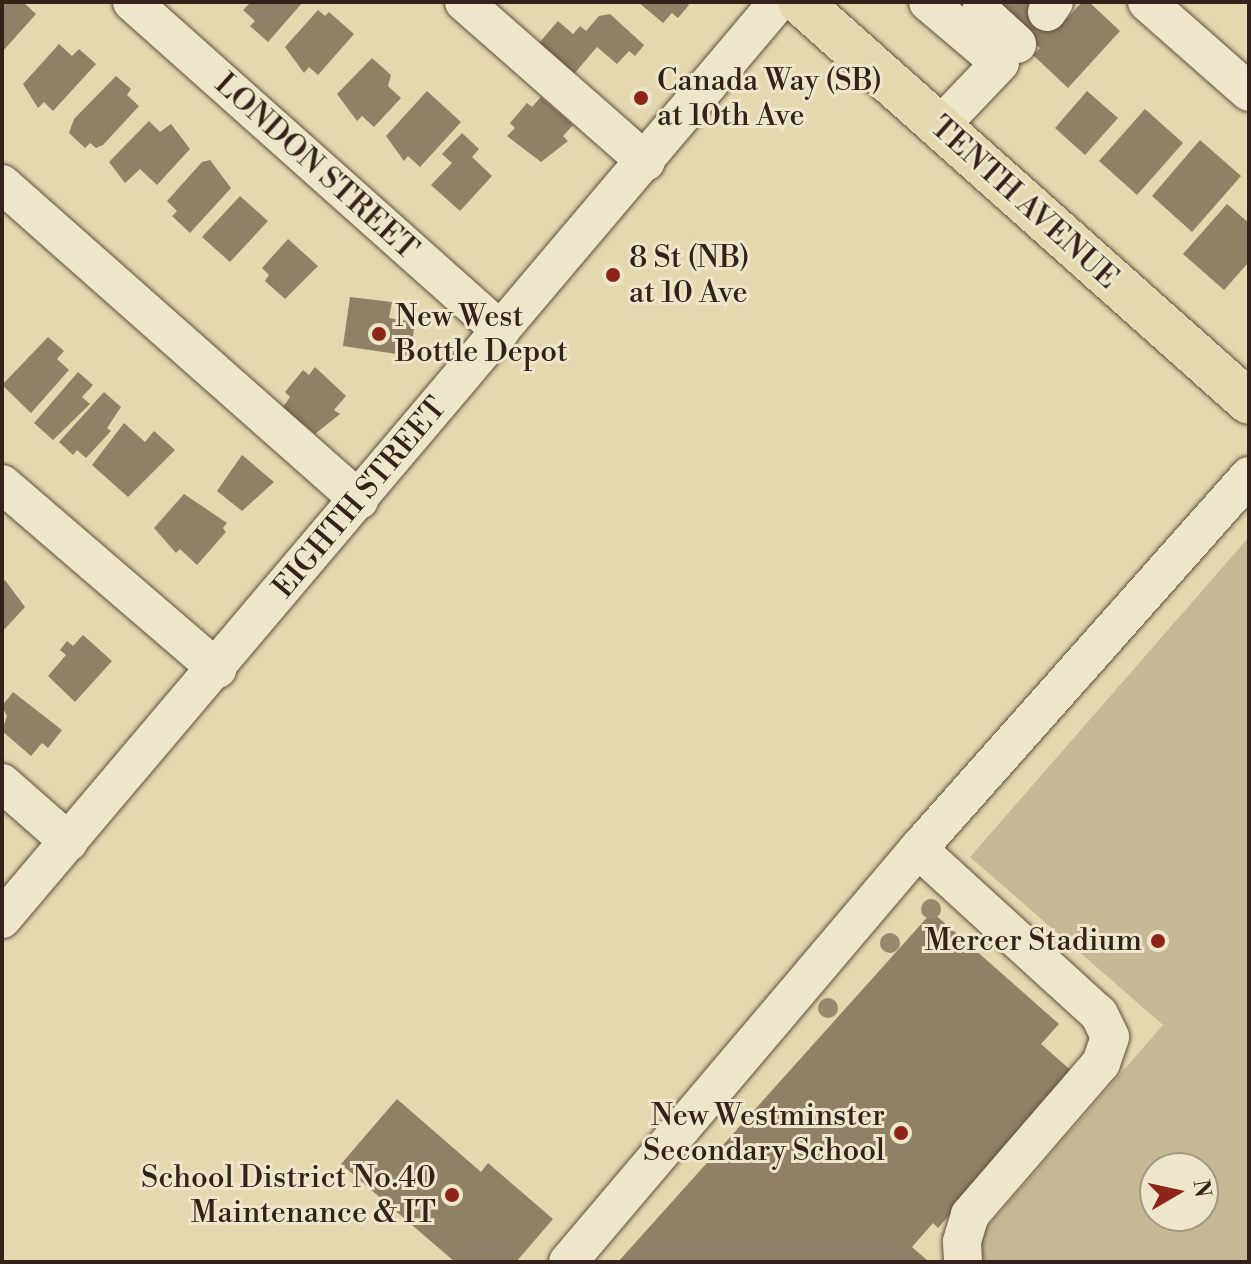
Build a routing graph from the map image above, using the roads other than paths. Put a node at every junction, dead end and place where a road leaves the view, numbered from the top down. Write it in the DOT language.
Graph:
graph roads {
  1 [pos="132,2"];
  2 [pos="464,2"];
  3 [pos="778,2"];
  4 [pos="800,2"];
  5 [pos="928,2"];
  6 [pos="1147,2"];
  7 [pos="981,11"];
  8 [pos="1029,31"];
  9 [pos="1249,92"];
  10 [pos="939,127"];
  11 [pos="646,162"];
  12 [pos="2,184"];
  13 [pos="501,331"];
  14 [pos="1249,402"];
  15 [pos="1249,476"];
  16 [pos="2,484"];
  17 [pos="359,500"];
  18 [pos="217,669"];
  19 [pos="2,783"];
  20 [pos="69,842"];
  21 [pos="918,849"];
  22 [pos="2,919"];
  23 [pos="568,1262"];
  24 [pos="963,1262"];
  1 -- 13 [label="street, LONDON STREET"];
  2 -- 11 [label="street"];
  3 -- 11 [label="street, EIGHTH STREET"];
  4 -- 10 [label="main road, TENTH AVENUE"];
  5 -- 8 [label="street"];
  6 -- 9 [label="street"];
  7 -- 8 [label="street"];
  8 -- 10 [label="street"];
  10 -- 14 [label="main road, TENTH AVENUE"];
  11 -- 13 [label="street, EIGHTH STREET"];
  12 -- 17 [label="street"];
  13 -- 17 [label="street, EIGHTH STREET"];
  15 -- 21 [label="street"];
  16 -- 18 [label="street"];
  17 -- 18 [label="street, EIGHTH STREET"];
  18 -- 20 [label="street, EIGHTH STREET"];
  19 -- 20 [label="street"];
  20 -- 22 [label="street, EIGHTH STREET"];
  21 -- 23 [label="street"];
  21 -- 24 [label="street"];
}
